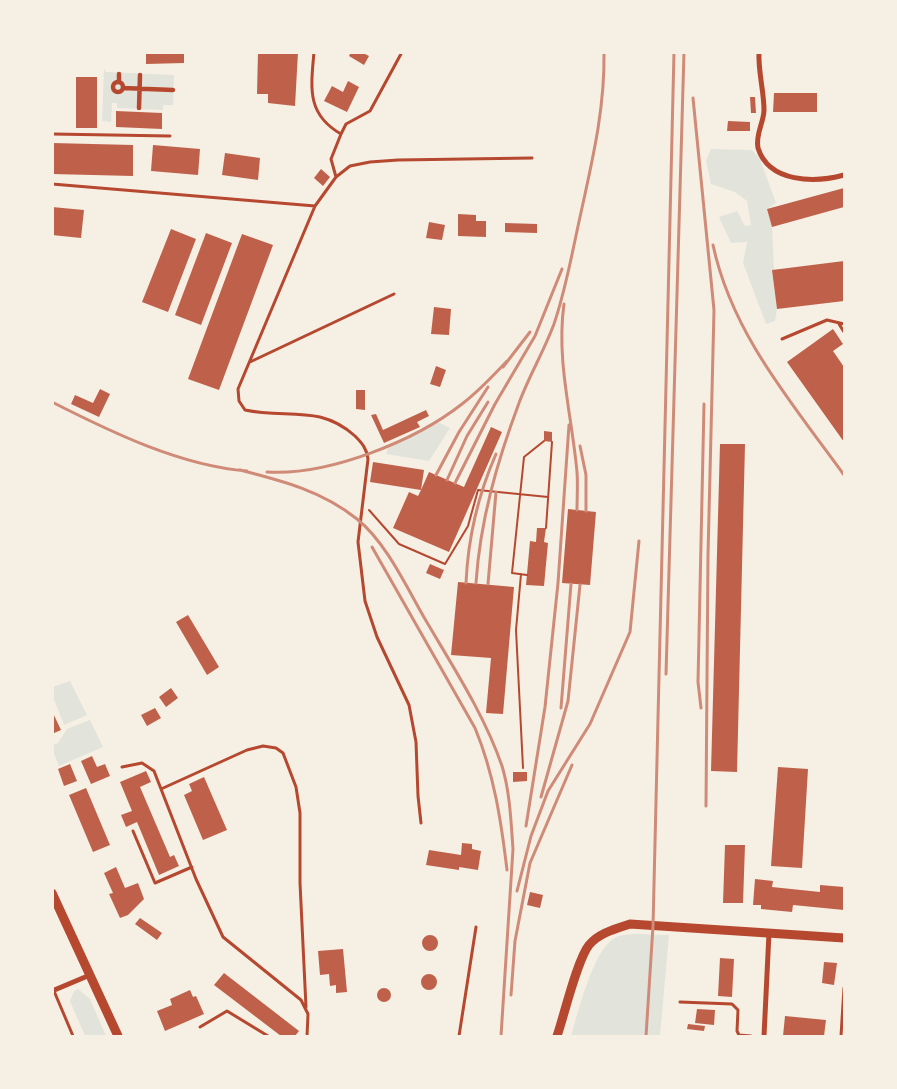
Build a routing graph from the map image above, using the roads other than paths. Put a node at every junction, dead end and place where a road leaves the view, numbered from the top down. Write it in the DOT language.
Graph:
graph roads {
  1 [pos="314,52"];
  2 [pos="402,52"];
  3 [pos="759,52"];
  4 [pos="119,74"];
  5 [pos="140,75"];
  6 [pos="119,82"];
  7 [pos="122,88"];
  8 [pos="140,89"];
  9 [pos="173,90"];
  10 [pos="140,108"];
  11 [pos="52,134"];
  12 [pos="341,134"];
  13 [pos="170,136"];
  14 [pos="532,158"];
  15 [pos="844,175"];
  16 [pos="336,177"];
  17 [pos="52,184"];
  18 [pos="315,206"];
  19 [pos="394,294"];
  20 [pos="839,324"];
  21 [pos="844,324"];
  22 [pos="844,332"];
  23 [pos="782,339"];
  24 [pos="249,362"];
  25 [pos="122,767"];
  26 [pos="161,789"];
  27 [pos="421,823"];
  28 [pos="133,831"];
  29 [pos="192,867"];
  30 [pos="52,893"];
  31 [pos="476,927"];
  32 [pos="769,933"];
  33 [pos="844,938"];
  34 [pos="90,975"];
  35 [pos="844,988"];
  36 [pos="53,991"];
  37 [pos="680,1002"];
  38 [pos="306,1007"];
  39 [pos="200,1027"];
  40 [pos="73,1036"];
  41 [pos="118,1036"];
  42 [pos="268,1036"];
  43 [pos="307,1036"];
  44 [pos="459,1036"];
  45 [pos="558,1036"];
  46 [pos="751,1036"];
  47 [pos="764,1036"];
  48 [pos="841,1036"];
  1 -- 12 [label="lane"];
  2 -- 12 [label="lane"];
  3 -- 15 [label="street"];
  4 -- 6 [label="street"];
  5 -- 8 [label="street"];
  6 -- 7 [label="street"];
  6 -- 7 [label="street"];
  7 -- 8 [label="street"];
  8 -- 9 [label="street"];
  8 -- 10 [label="street"];
  11 -- 13 [label="lane"];
  12 -- 16 [label="lane"];
  14 -- 16 [label="lane"];
  16 -- 18 [label="lane"];
  17 -- 18 [label="lane"];
  18 -- 24 [label="lane"];
  19 -- 24 [label="lane"];
  20 -- 21 [label="lane"];
  20 -- 22 [label="lane"];
  20 -- 23 [label="lane"];
  24 -- 27 [label="lane"];
  25 -- 26 [label="lane"];
  26 -- 29 [label="lane"];
  26 -- 38 [label="lane"];
  28 -- 29 [label="lane"];
  29 -- 38 [label="lane"];
  30 -- 34 [label="main road"];
  31 -- 44 [label="lane"];
  32 -- 33 [label="main road"];
  32 -- 45 [label="main road"];
  32 -- 47 [label="street"];
  34 -- 36 [label="street"];
  34 -- 41 [label="main road"];
  35 -- 48 [label="lane"];
  36 -- 40 [label="lane"];
  37 -- 46 [label="lane"];
  38 -- 43 [label="lane"];
  39 -- 42 [label="lane"];
}
